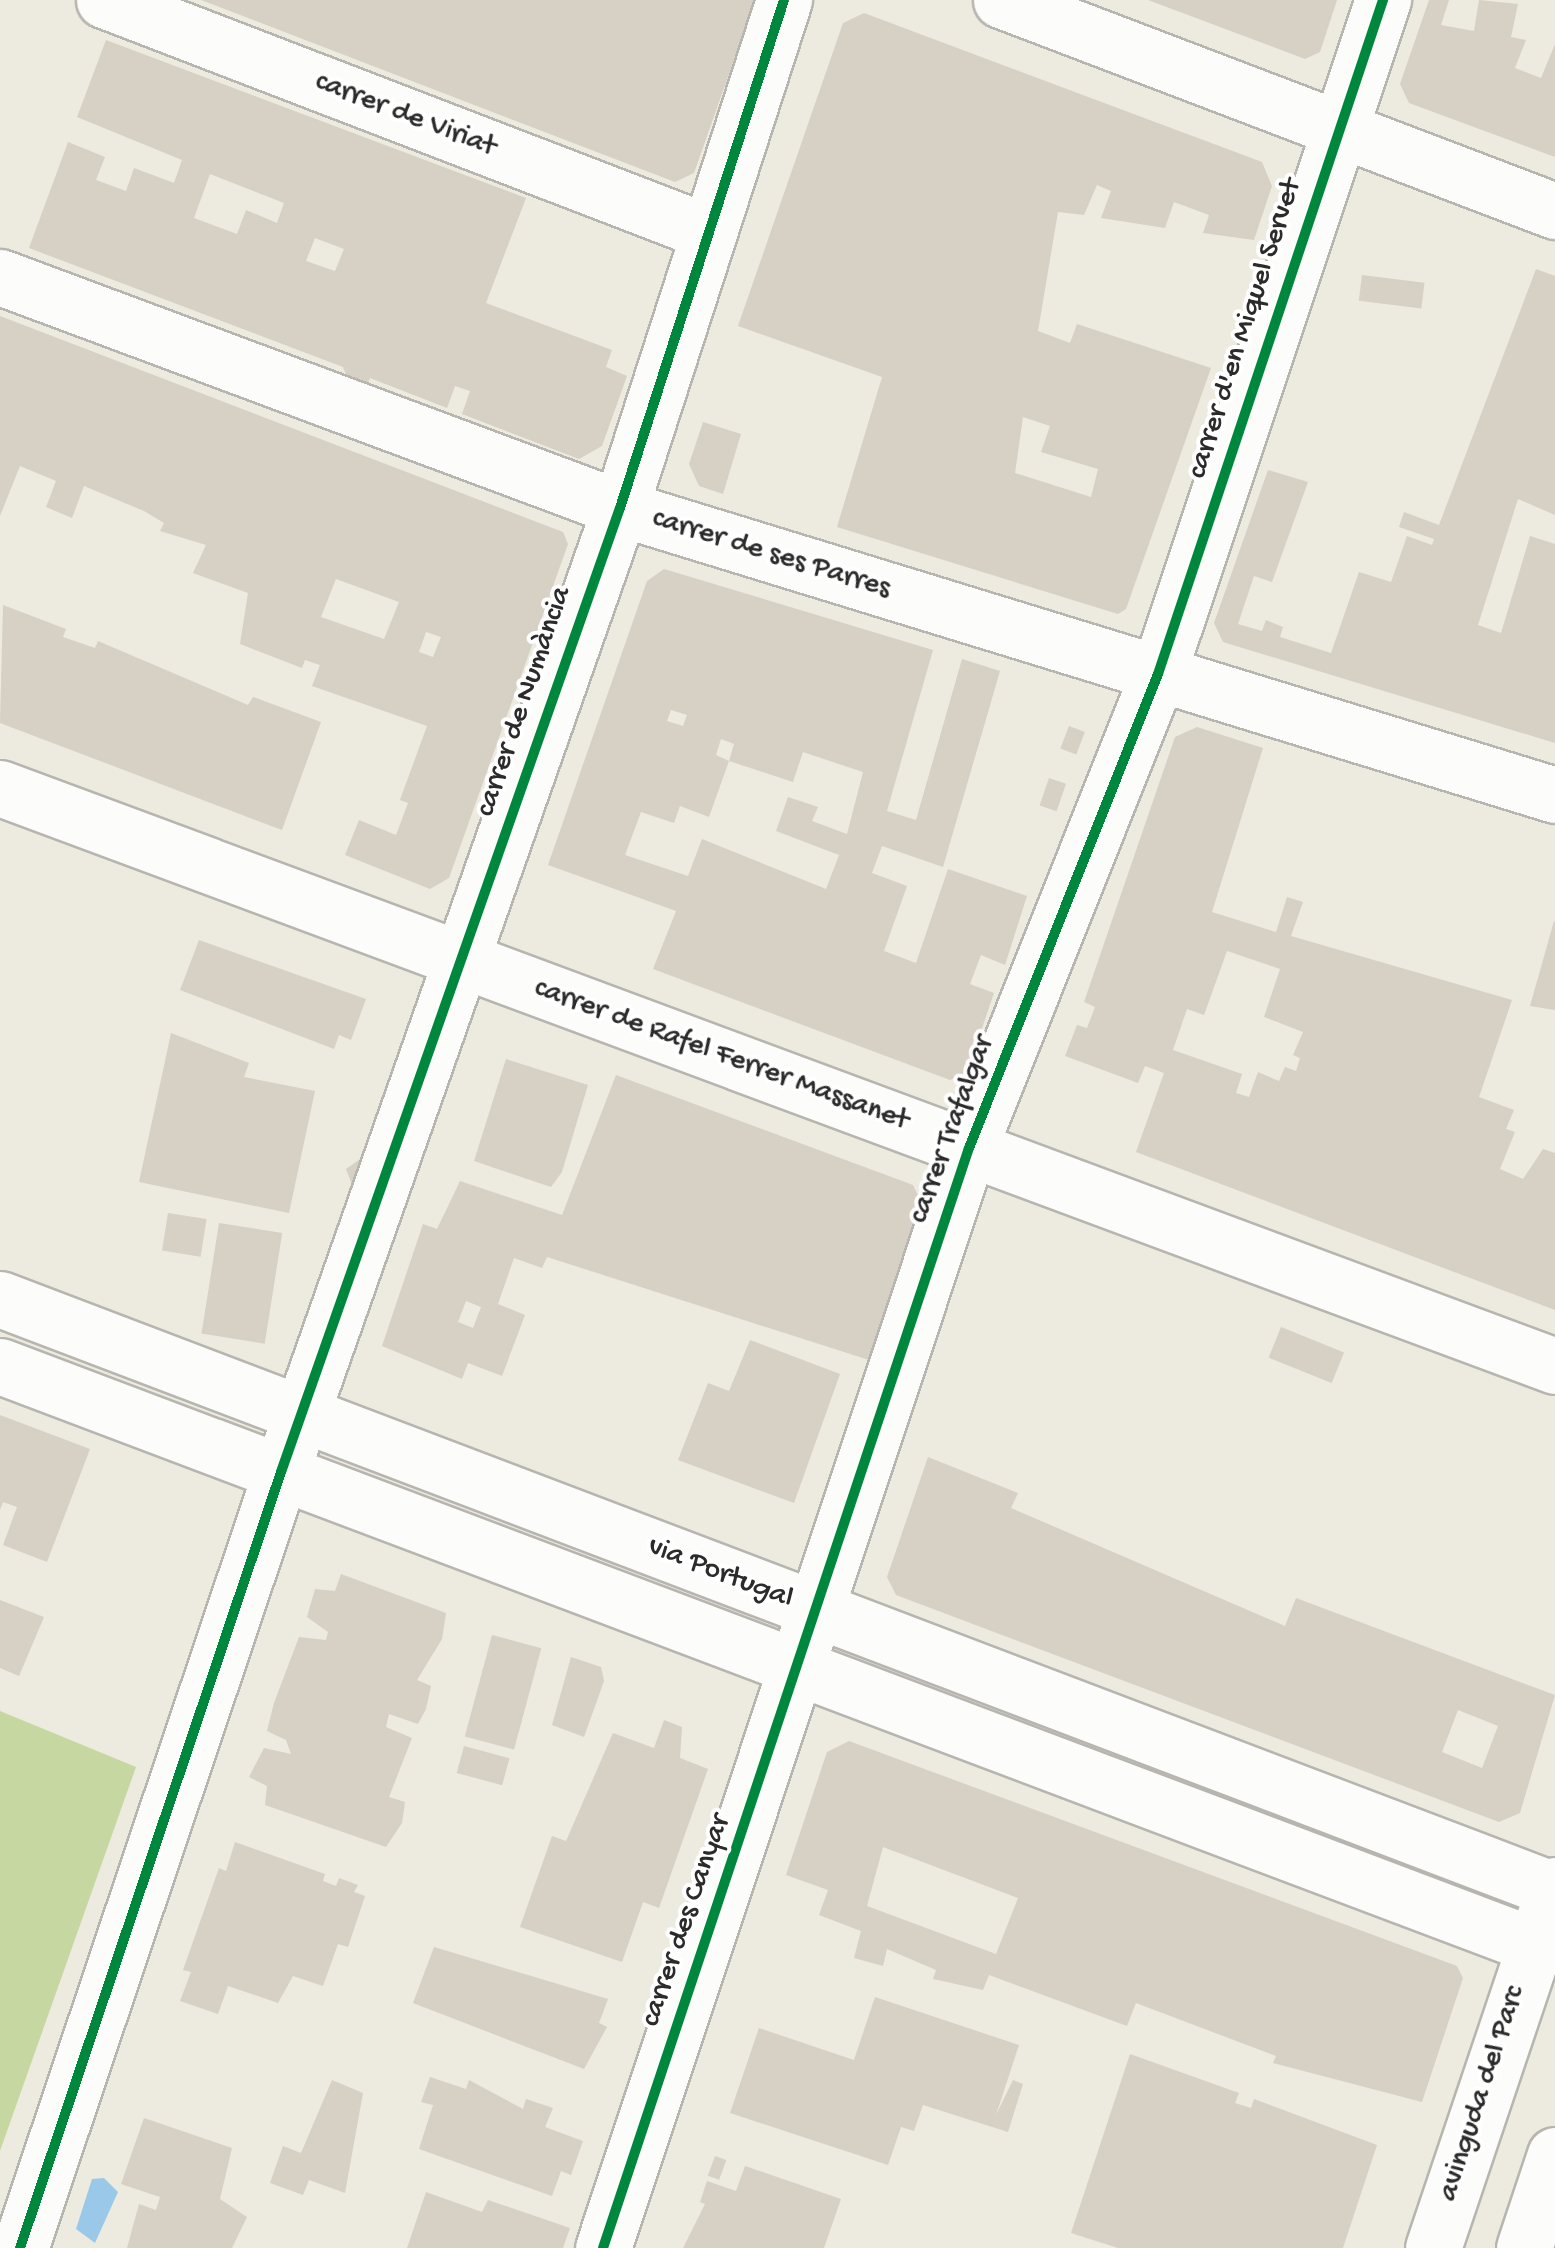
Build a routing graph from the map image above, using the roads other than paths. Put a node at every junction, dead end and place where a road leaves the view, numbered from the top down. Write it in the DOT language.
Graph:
graph roads {
  1 [pos="104,0"];
  2 [pos="784,0"];
  3 [pos="1001,0"];
  4 [pos="1383,0"];
  5 [pos="1338,132"];
  6 [pos="1555,211"];
  7 [pos="705,231"];
  8 [pos="0,276"];
  9 [pos="620,508"];
  10 [pos="1158,674"];
  11 [pos="0,788"];
  12 [pos="1555,795"];
  13 [pos="461,960"];
  14 [pos="969,1148"];
  15 [pos="0,1299"];
  16 [pos="0,1366"];
  17 [pos="1555,1366"];
  18 [pos="302,1416"];
  19 [pos="281,1472"];
  20 [pos="817,1610"];
  21 [pos="800,1666"];
  22 [pos="1554,1887"];
  23 [pos="1533,1945"];
  24 [pos="1555,2155"];
  25 [pos="20,2248"];
  26 [pos="602,2248"];
  27 [pos="1433,2248"];
  28 [pos="1524,2248"];
  1 -- 7 [label="street, carrer de Viriat"];
  2 -- 7 [label="street, carrer de Numància"];
  3 -- 5 [label="street"];
  4 -- 5 [label="street, carrer d'en Miquel Servet"];
  5 -- 6 [label="street"];
  5 -- 10 [label="street, carrer d'en Miquel Servet"];
  7 -- 9 [label="street, carrer de Numància"];
  8 -- 9 [label="street, carrer de ses Parres"];
  9 -- 10 [label="street, carrer de ses Parres"];
  9 -- 13 [label="street, carrer de Numància"];
  10 -- 12 [label="street, carrer de ses Parres"];
  10 -- 14 [label="street, carrer Trafalgar"];
  11 -- 13 [label="street, carrer de Rafel Ferrer Massanet"];
  13 -- 14 [label="street, carrer de Rafel Ferrer Massanet"];
  13 -- 18 [label="street, carrer de Numància"];
  14 -- 17 [label="street, carrer de Rafel Ferrer Massanet"];
  14 -- 20 [label="street, carrer Trafalgar"];
  15 -- 18 [label="street, via Portugal"];
  16 -- 19 [label="street, via Portugal"];
  18 -- 19 [label="street, carrer de Numància"];
  18 -- 20 [label="street, via Portugal"];
  19 -- 21 [label="street, via Portugal"];
  19 -- 25 [label="street, carrer de Numància"];
  20 -- 21 [label="street, carrer des Canyar"];
  20 -- 22 [label="street, via Portugal"];
  21 -- 23 [label="street, via Portugal"];
  21 -- 26 [label="street, carrer des Canyar"];
  22 -- 23 [label="street, avinguda del Parc"];
  23 -- 27 [label="street, avinguda del Parc"];
  24 -- 28 [label="street"];
}
